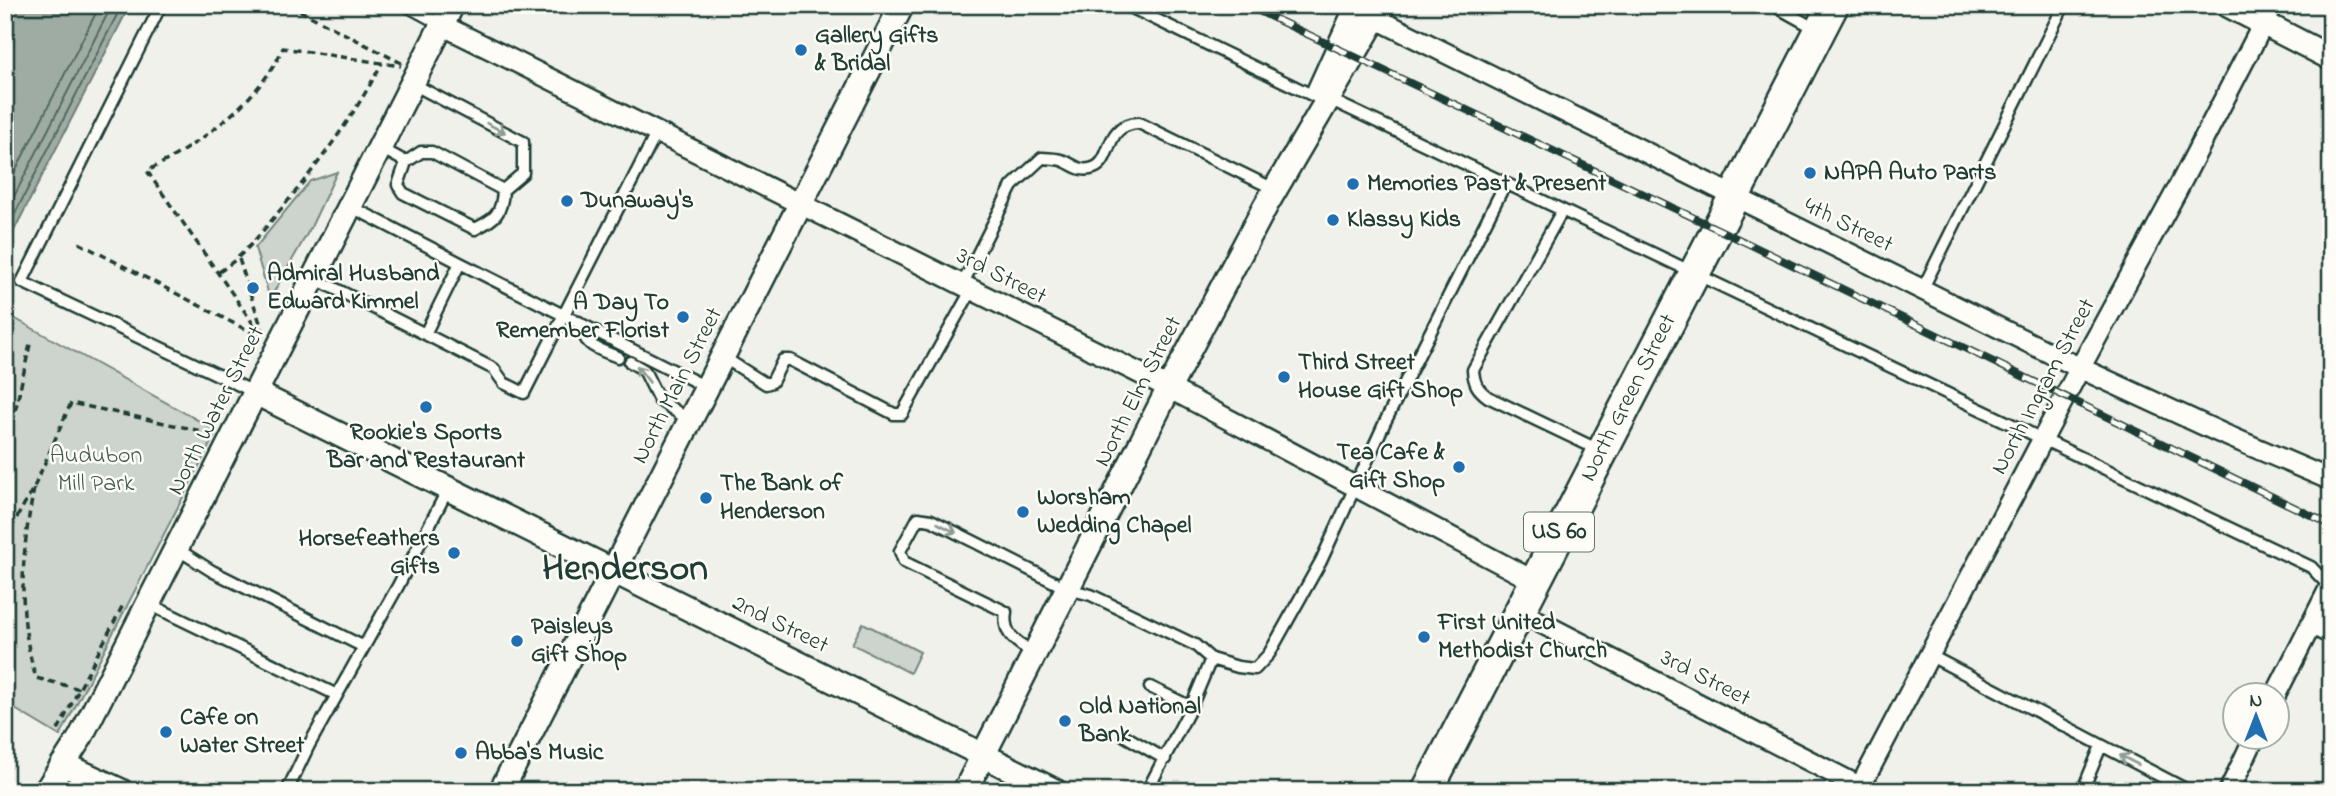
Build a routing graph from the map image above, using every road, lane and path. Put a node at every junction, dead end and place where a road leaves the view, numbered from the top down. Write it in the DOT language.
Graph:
graph roads {
  1 [pos="161,5"];
  2 [pos="289,5"];
  3 [pos="405,5"];
  4 [pos="902,5"];
  5 [pos="1126,5"];
  6 [pos="1773,5"];
  7 [pos="2064,5"];
  8 [pos="2228,5"];
  9 [pos="1365,9"];
  10 [pos="2268,14"];
  11 [pos="447,15"];
  12 [pos="1826,18"];
  13 [pos="2331,58"];
  14 [pos="408,74"];
  15 [pos="1322,98"];
  16 [pos="657,132"];
  17 [pos="379,146"];
  18 [pos="406,162"];
  19 [pos="1505,184"];
  20 [pos="503,190"];
  21 [pos="1734,196"];
  22 [pos="1270,197"];
  23 [pos="800,203"];
  24 [pos="350,206"];
  25 [pos="1562,211"];
  26 [pos="79,243"];
  27 [pos="239,259"];
  28 [pos="460,262"];
  29 [pos="218,273"];
  30 [pos="1693,274"];
  31 [pos="314,278"];
  32 [pos="967,287"];
  33 [pos="1922,290"];
  34 [pos="564,314"];
  35 [pos="579,322"];
  36 [pos="425,334"];
  37 [pos="262,335"];
  38 [pos="31,340"];
  39 [pos="722,356"];
  40 [pos="618,357"];
  41 [pos="630,362"];
  42 [pos="2080,369"];
  43 [pos="706,387"];
  44 [pos="1169,388"];
  45 [pos="257,393"];
  46 [pos="689,421"];
  47 [pos="212,432"];
  48 [pos="2043,440"];
  49 [pos="1601,451"];
  50 [pos="5,457"];
  51 [pos="2331,480"];
  52 [pos="36,482"];
  53 [pos="1356,487"];
  54 [pos="448,489"];
  55 [pos="5,539"];
  56 [pos="177,548"];
  57 [pos="612,572"];
  58 [pos="1534,581"];
  59 [pos="2330,587"];
  60 [pos="1068,589"];
  61 [pos="148,604"];
  62 [pos="1518,611"];
  63 [pos="2311,624"];
  64 [pos="2331,634"];
  65 [pos="364,647"];
  66 [pos="1034,655"];
  67 [pos="1929,655"];
  68 [pos="1211,659"];
  69 [pos="2283,680"];
  70 [pos="1150,687"];
  71 [pos="80,689"];
  72 [pos="337,695"];
  73 [pos="1191,706"];
  74 [pos="1125,736"];
  75 [pos="2101,746"];
  76 [pos="2248,750"];
  77 [pos="984,755"];
  78 [pos="1164,759"];
  79 [pos="63,764"];
  80 [pos="108,788"];
  81 [pos="1862,789"];
  82 [pos="46,791"];
  83 [pos="287,791"];
  84 [pos="501,791"];
  85 [pos="965,791"];
  86 [pos="1055,791"];
  87 [pos="1147,791"];
  88 [pos="1427,791"];
  89 [pos="2088,791"];
  90 [pos="2189,791"];
  91 [pos="2228,791"];
  1 -- 45 [label="lane"];
  2 -- 14 [label="path"];
  3 -- 11 [label="lane"];
  4 -- 23 [label="street, North Main Street"];
  5 -- 15 [label="lane"];
  6 -- 12 [label="lane"];
  7 -- 33 [label="lane"];
  8 -- 10 [label="street"];
  9 -- 15 [label="street, North Elm Street"];
  9 -- 21 [label="street, 4th Street"];
  10 -- 13 [label="street"];
  10 -- 42 [label="street, North Ingram Street"];
  11 -- 14 [label="street, North Water Street"];
  11 -- 16 [label="street, 3rd Street"];
  12 -- 21 [label="main road, North Green Street / US 60"];
  14 -- 17 [label="street, North Water Street"];
  14 -- 20 [label="lane, one-way"];
  15 -- 19 [label="lane"];
  15 -- 22 [label="street, North Elm Street"];
  16 -- 23 [label="street, 3rd Street"];
  16 -- 34 [label="lane"];
  17 -- 18 [label="lane"];
  17 -- 24 [label="street, North Water Street"];
  18 -- 20 [label="lane"];
  18 -- 20 [label="lane"];
  19 -- 25 [label="lane"];
  19 -- 53 [label="lane"];
  21 -- 30 [label="main road, North Green Street / US 60"];
  21 -- 33 [label="street, 4th Street"];
  22 -- 32 [label="lane"];
  22 -- 44 [label="street, North Elm Street"];
  23 -- 32 [label="street, 3rd Street"];
  23 -- 39 [label="street, North Main Street"];
  24 -- 28 [label="lane"];
  24 -- 31 [label="street, North Water Street"];
  25 -- 30 [label="lane"];
  25 -- 49 [label="lane"];
  26 -- 37 [label="path"];
  27 -- 29 [label="path"];
  27 -- 29 [label="path"];
  27 -- 37 [label="path"];
  28 -- 34 [label="lane"];
  28 -- 36 [label="lane"];
  29 -- 37 [label="path"];
  30 -- 48 [label="lane"];
  30 -- 49 [label="main road, North Green Street / US 60"];
  31 -- 36 [label="lane"];
  31 -- 45 [label="street, North Water Street"];
  32 -- 39 [label="lane"];
  32 -- 44 [label="street, 3rd Street"];
  33 -- 42 [label="street, 4th Street"];
  34 -- 35 [label="lane"];
  34 -- 36 [label="lane"];
  35 -- 40 [label="lane"];
  35 -- 43 [label="lane"];
  38 -- 50 [label="path"];
  39 -- 43 [label="street, North Main Street"];
  46 -- 41 [label="lane, one-way"];
  42 -- 48 [label="street, North Ingram Street"];
  42 -- 51 [label="street, 4th Street"];
  43 -- 46 [label="street, North Main Street"];
  44 -- 53 [label="street, 3rd Street"];
  44 -- 60 [label="street, North Elm Street"];
  45 -- 54 [label="street, 2nd Street"];
  45 -- 56 [label="street, North Water Street"];
  46 -- 57 [label="street, North Main Street"];
  47 -- 52 [label="path"];
  48 -- 59 [label="lane"];
  48 -- 67 [label="street, North Ingram Street"];
  49 -- 58 [label="main road, North Green Street / US 60"];
  52 -- 55 [label="path"];
  52 -- 71 [label="path"];
  53 -- 58 [label="street, 3rd Street"];
  53 -- 68 [label="lane"];
  54 -- 57 [label="street, 2nd Street"];
  54 -- 65 [label="lane"];
  56 -- 61 [label="street, North Water Street"];
  56 -- 65 [label="lane"];
  57 -- 77 [label="street, 2nd Street"];
  57 -- 84 [label="street, North Main Street"];
  58 -- 62 [label="main road, North Green Street / US 60"];
  59 -- 63 [label="street"];
  60 -- 66 [label="street, North Elm Street"];
  66 -- 60 [label="lane, one-way"];
  60 -- 68 [label="lane"];
  61 -- 72 [label="lane"];
  61 -- 79 [label="street, North Water Street"];
  62 -- 81 [label="street, 3rd Street"];
  62 -- 88 [label="main road, North Green Street / US 60"];
  63 -- 64 [label="street"];
  63 -- 69 [label="street"];
  65 -- 72 [label="lane"];
  66 -- 77 [label="street, North Elm Street"];
  67 -- 75 [label="lane"];
  67 -- 81 [label="street, North Ingram Street"];
  68 -- 73 [label="lane"];
  70 -- 73 [label="lane"];
  72 -- 83 [label="lane"];
  73 -- 78 [label="lane"];
  74 -- 78 [label="lane"];
  75 -- 89 [label="lane"];
  90 -- 75 [label="lane, one-way"];
  76 -- 91 [label="street"];
  77 -- 85 [label="street, North Elm Street"];
  77 -- 86 [label="street, 2nd Street"];
  78 -- 87 [label="lane"];
  79 -- 80 [label="street"];
  79 -- 82 [label="street, North Water Street"];
}
